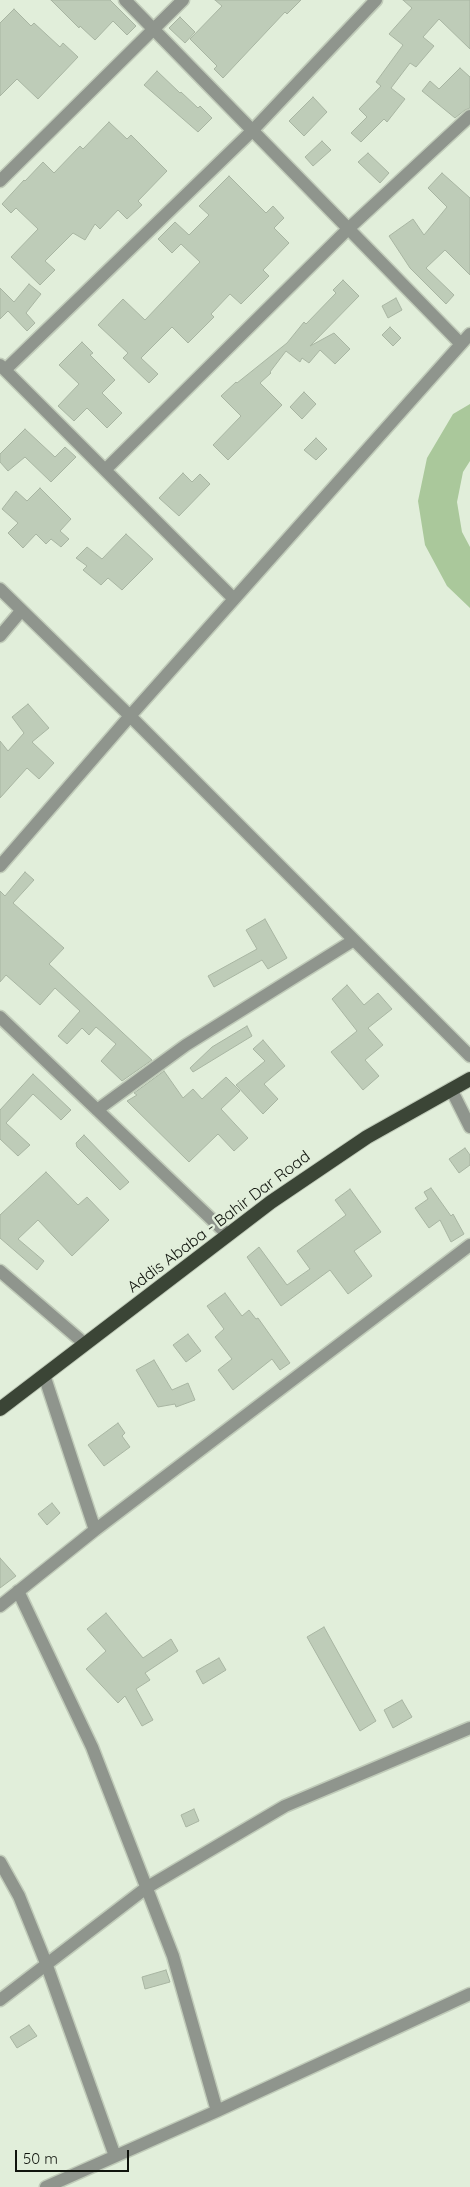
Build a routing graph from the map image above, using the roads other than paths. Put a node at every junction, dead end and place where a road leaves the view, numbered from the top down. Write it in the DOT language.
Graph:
graph roads {
  1 [pos="125,0"];
  2 [pos="183,0"];
  3 [pos="376,0"];
  4 [pos="154,29"];
  5 [pos="470,116"];
  6 [pos="252,131"];
  7 [pos="0,181"];
  8 [pos="348,229"];
  9 [pos="470,334"];
  10 [pos="461,344"];
  11 [pos="2,368"];
  12 [pos="105,470"];
  13 [pos="0,589"];
  14 [pos="234,599"];
  15 [pos="21,611"];
  16 [pos="0,636"];
  17 [pos="130,716"];
  18 [pos="0,866"];
  19 [pos="354,940"];
  20 [pos="0,1017"];
  21 [pos="470,1056"];
  22 [pos="470,1079"];
  23 [pos="451,1090"];
  24 [pos="96,1110"];
  25 [pos="470,1127"];
  26 [pos="228,1235"];
  27 [pos="470,1246"];
  28 [pos="0,1271"];
  29 [pos="86,1344"];
  30 [pos="44,1375"];
  31 [pos="0,1409"];
  32 [pos="95,1530"];
  33 [pos="18,1591"];
  34 [pos="0,1606"];
  35 [pos="470,1728"];
  36 [pos="0,1862"];
  37 [pos="146,1888"];
  38 [pos="46,1963"];
  39 [pos="470,1994"];
  40 [pos="0,2000"];
  41 [pos="217,2111"];
  42 [pos="116,2156"];
  43 [pos="46,2187"];
  1 -- 4 [label="street"];
  2 -- 4 [label="street"];
  3 -- 6 [label="street"];
  4 -- 6 [label="street"];
  4 -- 7 [label="street"];
  5 -- 8 [label="street"];
  6 -- 8 [label="street"];
  6 -- 11 [label="street"];
  8 -- 10 [label="street"];
  8 -- 12 [label="street"];
  9 -- 10 [label="street"];
  10 -- 14 [label="street"];
  11 -- 12 [label="street"];
  12 -- 14 [label="street"];
  13 -- 15 [label="street"];
  14 -- 17 [label="street"];
  15 -- 16 [label="street"];
  15 -- 17 [label="street"];
  17 -- 18 [label="street"];
  17 -- 19 [label="street"];
  19 -- 21 [label="street"];
  19 -- 24 [label="street"];
  20 -- 24 [label="street"];
  22 -- 23 [label="highway, Addis Ababa - Bahir Dar Road"];
  23 -- 25 [label="street"];
  23 -- 26 [label="highway, Addis Ababa - Bahir Dar Road"];
  24 -- 26 [label="street"];
  26 -- 29 [label="highway, Addis Ababa - Bahir Dar Road"];
  27 -- 32 [label="street"];
  28 -- 29 [label="street"];
  29 -- 30 [label="highway, Addis Ababa - Bahir Dar Road"];
  30 -- 31 [label="highway, Addis Ababa - Bahir Dar Road"];
  30 -- 32 [label="street"];
  32 -- 33 [label="street"];
  33 -- 34 [label="street"];
  33 -- 37 [label="street"];
  35 -- 37 [label="street"];
  36 -- 38 [label="street"];
  37 -- 38 [label="street"];
  37 -- 41 [label="street"];
  38 -- 40 [label="street"];
  38 -- 42 [label="street"];
  39 -- 41 [label="street"];
  41 -- 42 [label="street"];
  42 -- 43 [label="street"];
}
